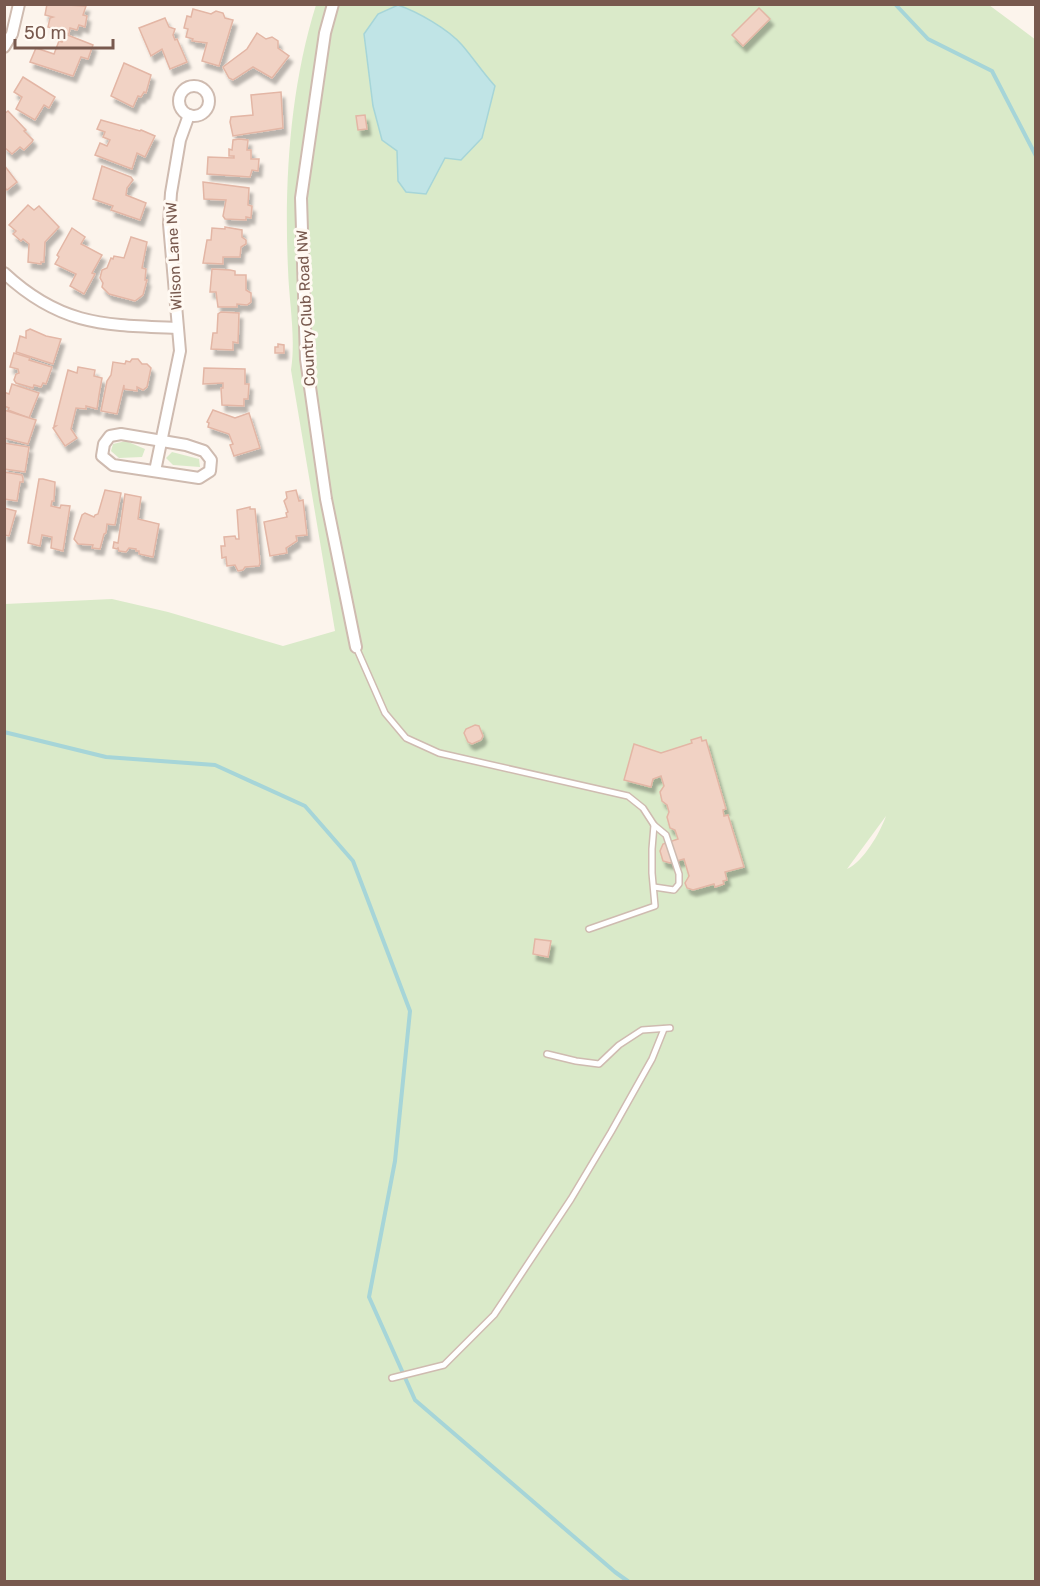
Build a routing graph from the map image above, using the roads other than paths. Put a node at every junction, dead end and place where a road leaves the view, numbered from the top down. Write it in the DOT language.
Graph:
graph roads {
  1 [pos="19,4"];
  2 [pos="333,4"];
  3 [pos="4,46"];
  4 [pos="189,115"];
  5 [pos="4,273"];
  6 [pos="177,328"];
  7 [pos="161,441"];
  8 [pos="155,471"];
  9 [pos="356,647"];
  10 [pos="654,825"];
  11 [pos="654,887"];
  12 [pos="589,929"];
  13 [pos="548,1054"];
  14 [pos="392,1378"];
  1 -- 3 [label="street"];
  2 -- 9 [label="street, Country Club Road NW"];
  4 -- 6 [label="street, Wilson Lane NW"];
  5 -- 6 [label="street, Wilson Lane NW"];
  6 -- 7 [label="street, Wilson Lane NW"];
  7 -- 8 [label="street, Wilson Lane NW"];
  7 -- 8 [label="street"];
  7 -- 8 [label="street"];
  9 -- 10 [label="lane"];
  10 -- 11 [label="lane"];
  10 -- 11 [label="lane"];
  11 -- 12 [label="lane"];
  13 -- 14 [label="lane"];
}
